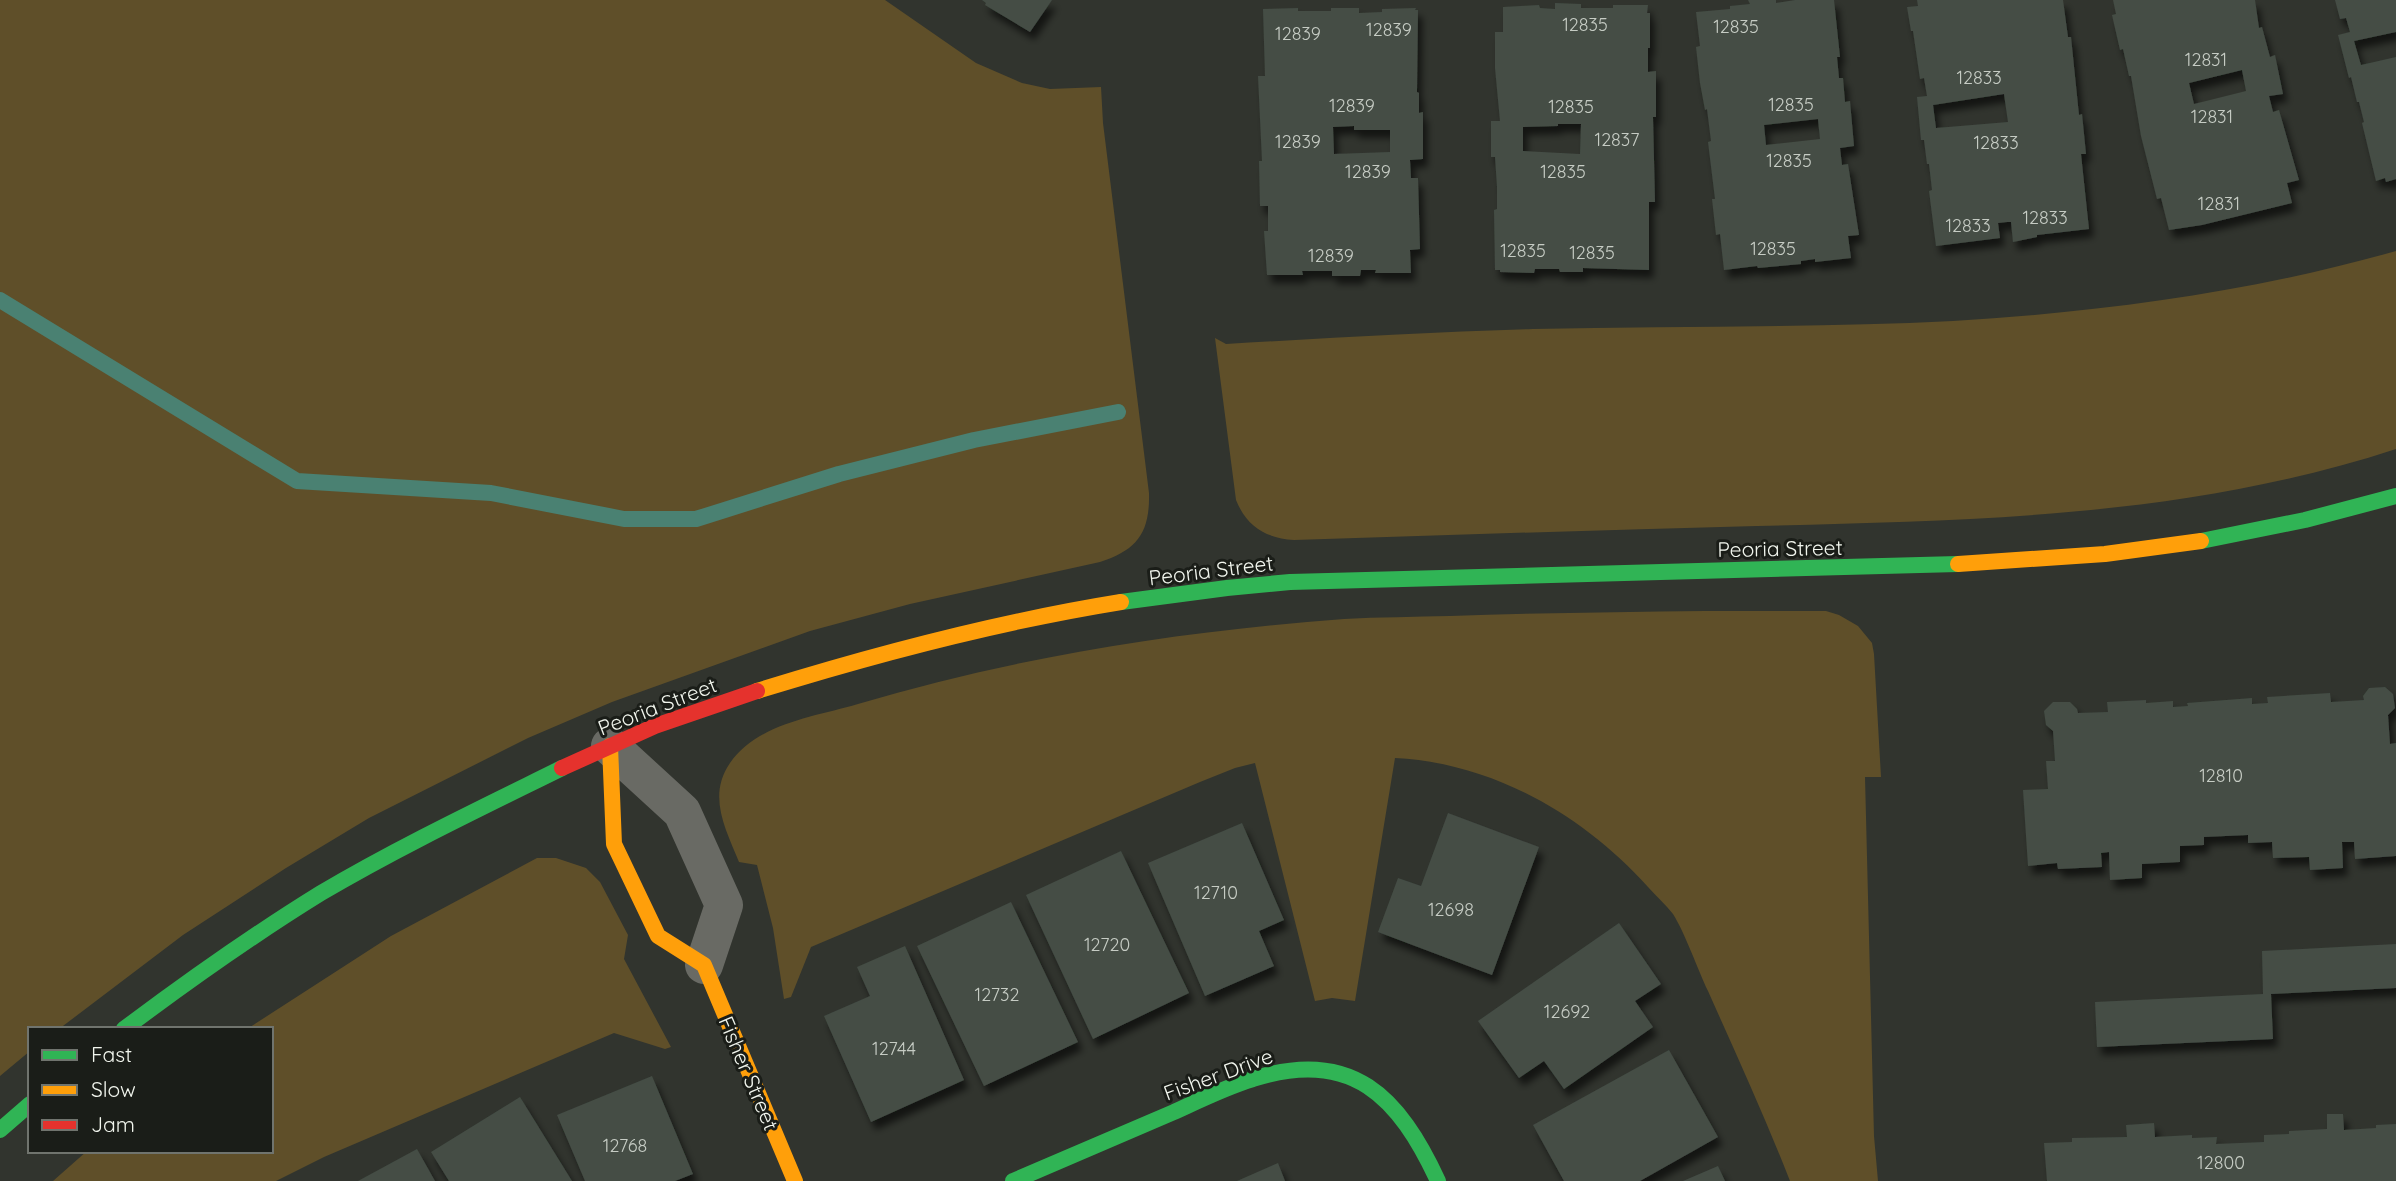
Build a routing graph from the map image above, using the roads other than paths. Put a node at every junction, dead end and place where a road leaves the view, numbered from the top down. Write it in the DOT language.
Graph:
graph roads {
  1 [pos="2396,496"];
  2 [pos="610,746"];
  3 [pos="704,965"];
  4 [pos="127,1027"];
  5 [pos="28,1106"];
  6 [pos="0,1130"];
  7 [pos="795,1181"];
  8 [pos="1013,1181"];
  9 [pos="1438,1181"];
  1 -- 2 [label="main road, Peoria Street"];
  2 -- 3 [label="main road"];
  2 -- 3 [label="street"];
  2 -- 4 [label="main road, Peoria Street"];
  3 -- 7 [label="main road, Fisher Street"];
  5 -- 6 [label="main road"];
  8 -- 9 [label="main road, Fisher Drive"];
}
